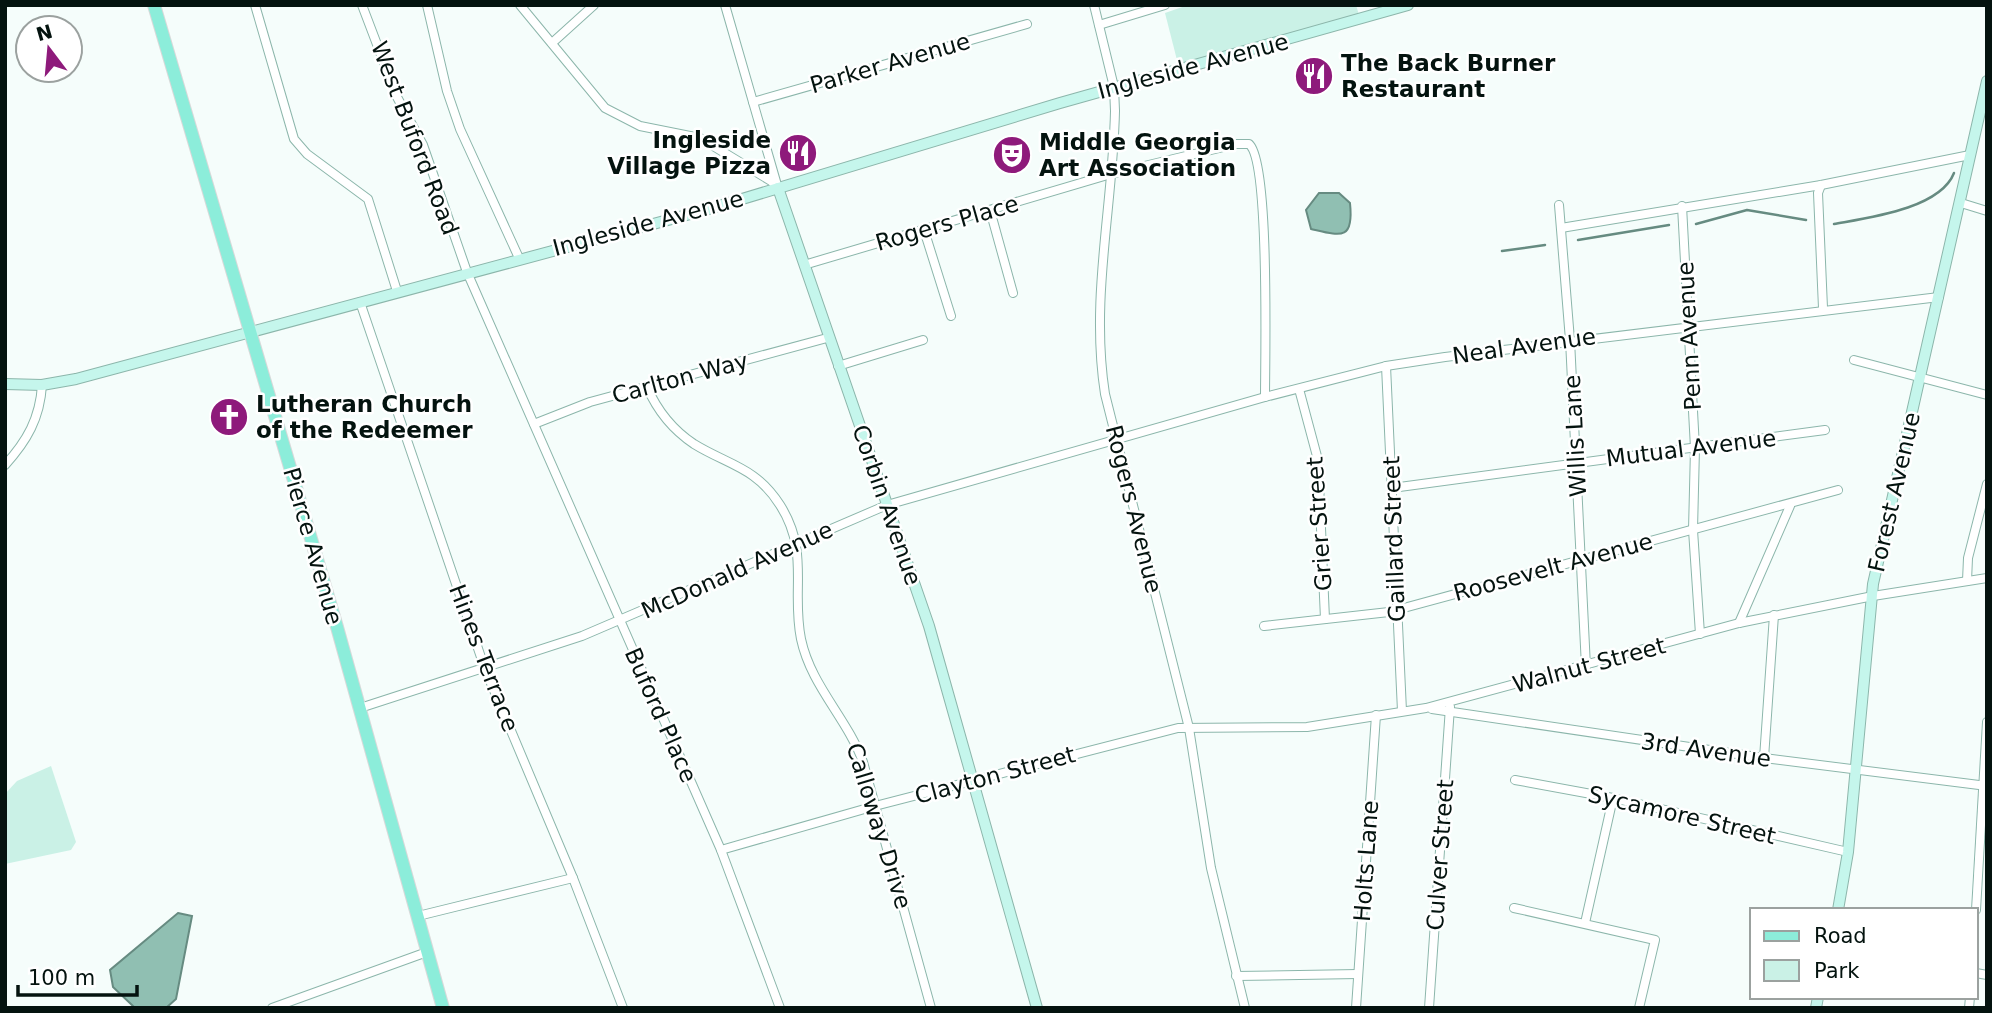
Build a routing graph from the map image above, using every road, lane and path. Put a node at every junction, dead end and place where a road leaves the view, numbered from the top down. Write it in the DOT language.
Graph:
graph roads {
  1 [pos="154,5"];
  2 [pos="255,5"];
  3 [pos="362,5"];
  4 [pos="427,5"];
  5 [pos="520,5"];
  6 [pos="594,5"];
  7 [pos="725,5"];
  8 [pos="1094,5"];
  9 [pos="1165,5"];
  10 [pos="1408,5"];
  11 [pos="1027,24"];
  12 [pos="1100,25"];
  13 [pos="552,43"];
  14 [pos="1987,81"];
  15 [pos="1114,87"];
  16 [pos="753,102"];
  17 [pos="1970,155"];
  18 [pos="1111,174"];
  19 [pos="1821,186"];
  20 [pos="778,188"];
  21 [pos="1961,203"];
  22 [pos="1559,205"];
  23 [pos="1682,206"];
  24 [pos="990,210"];
  25 [pos="1987,211"];
  26 [pos="1561,228"];
  27 [pos="924,230"];
  28 [pos="519,258"];
  29 [pos="804,265"];
  30 [pos="467,272"];
  31 [pos="397,292"];
  32 [pos="1013,293"];
  33 [pos="1939,297"];
  34 [pos="360,302"];
  35 [pos="1823,308"];
  36 [pos="951,316"];
  37 [pos="1690,325"];
  38 [pos="251,332"];
  39 [pos="827,338"];
  40 [pos="1570,340"];
  41 [pos="923,341"];
  42 [pos="1854,360"];
  43 [pos="838,366"];
  44 [pos="1386,366"];
  45 [pos="1920,379"];
  46 [pos="5,384"];
  47 [pos="42,385"];
  48 [pos="647,387"];
  49 [pos="1299,389"];
  50 [pos="1987,395"];
  51 [pos="1265,397"];
  52 [pos="534,424"];
  53 [pos="1825,430"];
  54 [pos="1117,440"];
  55 [pos="1695,447"];
  56 [pos="1577,462"];
  57 [pos="5,466"];
  58 [pos="1987,484"];
  59 [pos="1392,488"];
  60 [pos="1838,491"];
  61 [pos="887,505"];
  62 [pos="1790,506"];
  63 [pos="1693,530"];
  64 [pos="797,542"];
  65 [pos="1580,560"];
  66 [pos="1987,579"];
  67 [pos="1967,581"];
  68 [pos="1873,596"];
  69 [pos="1396,610"];
  70 [pos="1774,615"];
  71 [pos="1325,619"];
  72 [pos="620,621"];
  73 [pos="1739,623"];
  74 [pos="1264,626"];
  75 [pos="1700,634"];
  76 [pos="1586,667"];
  77 [pos="485,669"];
  78 [pos="1451,702"];
  79 [pos="360,708"];
  80 [pos="1426,708"];
  81 [pos="1402,711"];
  82 [pos="1450,712"];
  83 [pos="1377,715"];
  84 [pos="1987,722"];
  85 [pos="1189,727"];
  86 [pos="1764,758"];
  87 [pos="1857,770"];
  88 [pos="974,780"];
  89 [pos="1515,780"];
  90 [pos="1985,786"];
  91 [pos="1613,798"];
  92 [pos="875,806"];
  93 [pos="721,850"];
  94 [pos="1848,852"];
  95 [pos="573,878"];
  96 [pos="1514,908"];
  97 [pos="1838,908"];
  98 [pos="1976,908"];
  99 [pos="418,916"];
  100 [pos="1585,923"];
  101 [pos="427,952"];
  102 [pos="1359,974"];
  103 [pos="1237,976"];
  104 [pos="272,1008"];
  105 [pos="443,1008"];
  106 [pos="623,1008"];
  107 [pos="780,1008"];
  108 [pos="932,1008"];
  109 [pos="1037,1008"];
  110 [pos="1245,1008"];
  111 [pos="1356,1008"];
  112 [pos="1429,1008"];
  113 [pos="1639,1008"];
  1 -- 38 [label="main road, Pierce Avenue"];
  2 -- 31 [label="street"];
  3 -- 30 [label="street, West Buford Road"];
  4 -- 28 [label="street"];
  5 -- 13 [label="street"];
  6 -- 13 [label="street"];
  7 -- 16 [label="street, Corbin Avenue"];
  8 -- 12 [label="street, Rogers Avenue"];
  9 -- 12 [label="street"];
  10 -- 15 [label="street, Ingleside Avenue"];
  11 -- 16 [label="street, Parker Avenue"];
  12 -- 15 [label="street, Rogers Avenue"];
  13 -- 20 [label="street"];
  14 -- 17 [label="street, Forest Avenue"];
  15 -- 18 [label="street, Rogers Avenue"];
  15 -- 20 [label="street, Ingleside Avenue"];
  16 -- 20 [label="street, Corbin Avenue"];
  17 -- 19 [label="street"];
  17 -- 21 [label="street, Forest Avenue"];
  18 -- 24 [label="street, Rogers Place"];
  18 -- 51 [label="street, Rogers Place"];
  18 -- 54 [label="street, Rogers Avenue"];
  19 -- 23 [label="street"];
  19 -- 35 [label="street"];
  20 -- 28 [label="street, Ingleside Avenue"];
  20 -- 29 [label="street, Corbin Avenue"];
  21 -- 25 [label="street"];
  21 -- 33 [label="street, Forest Avenue"];
  22 -- 26 [label="street, Willis Lane"];
  23 -- 26 [label="street"];
  23 -- 37 [label="street, Penn Avenue"];
  24 -- 27 [label="street, Rogers Place"];
  24 -- 32 [label="street"];
  26 -- 40 [label="street, Willis Lane"];
  27 -- 29 [label="street, Rogers Place"];
  27 -- 36 [label="street"];
  28 -- 30 [label="street, Ingleside Avenue"];
  29 -- 39 [label="street, Corbin Avenue"];
  30 -- 31 [label="street, Ingleside Avenue"];
  30 -- 52 [label="street, Buford Place"];
  31 -- 34 [label="street, Ingleside Avenue"];
  33 -- 35 [label="street, Neal Avenue"];
  33 -- 45 [label="street, Forest Avenue"];
  34 -- 38 [label="street, Ingleside Avenue"];
  34 -- 77 [label="street, Hines Terrace"];
  35 -- 37 [label="street, Neal Avenue"];
  37 -- 40 [label="street, Neal Avenue"];
  37 -- 55 [label="street, Penn Avenue"];
  38 -- 47 [label="street, Ingleside Avenue"];
  38 -- 79 [label="main road, Pierce Avenue"];
  39 -- 43 [label="street, Corbin Avenue"];
  39 -- 48 [label="street, Carlton Way"];
  40 -- 44 [label="street, Neal Avenue"];
  40 -- 56 [label="street, Willis Lane"];
  41 -- 43 [label="street"];
  42 -- 45 [label="street"];
  43 -- 61 [label="street, Corbin Avenue"];
  44 -- 49 [label="street, Neal Avenue"];
  44 -- 59 [label="street, Gaillard Street"];
  45 -- 50 [label="street"];
  45 -- 68 [label="street, Forest Avenue"];
  46 -- 47 [label="street, Ingleside Avenue"];
  47 -- 57 [label="street"];
  48 -- 52 [label="street, Carlton Way"];
  48 -- 64 [label="street, Calloway Drive"];
  49 -- 51 [label="street, Neal Avenue"];
  49 -- 71 [label="street, Grier Street"];
  51 -- 54 [label="street, Neal Avenue"];
  52 -- 72 [label="street, Buford Place"];
  53 -- 55 [label="street, Mutual Avenue"];
  54 -- 61 [label="street, McDonald Avenue"];
  54 -- 85 [label="street, Rogers Avenue"];
  55 -- 56 [label="street, Mutual Avenue"];
  55 -- 63 [label="street, Penn Avenue"];
  56 -- 59 [label="street, Mutual Avenue"];
  56 -- 65 [label="street, Willis Lane"];
  58 -- 67 [label="street"];
  59 -- 69 [label="street, Gaillard Street"];
  60 -- 62 [label="street, Roosevelt Avenue"];
  61 -- 64 [label="street, McDonald Avenue"];
  61 -- 88 [label="street, Corbin Avenue"];
  62 -- 63 [label="street, Roosevelt Avenue"];
  62 -- 73 [label="street"];
  63 -- 65 [label="street, Roosevelt Avenue"];
  63 -- 75 [label="street, Penn Avenue"];
  64 -- 72 [label="street, McDonald Avenue"];
  64 -- 92 [label="street, Calloway Drive"];
  65 -- 69 [label="street, Roosevelt Avenue"];
  65 -- 76 [label="street, Willis Lane"];
  66 -- 67 [label="street, Walnut Street"];
  67 -- 68 [label="street, Walnut Street"];
  68 -- 70 [label="street, Walnut Street"];
  68 -- 87 [label="street, Forest Avenue"];
  69 -- 71 [label="street, Roosevelt Avenue"];
  69 -- 81 [label="street, Gaillard Street"];
  70 -- 73 [label="street, Walnut Street"];
  70 -- 86 [label="street"];
  71 -- 74 [label="street, Roosevelt Avenue"];
  72 -- 77 [label="street, McDonald Avenue"];
  72 -- 93 [label="street, Buford Place"];
  73 -- 75 [label="street, Walnut Street"];
  75 -- 76 [label="street, Walnut Street"];
  76 -- 78 [label="street, Walnut Street"];
  77 -- 79 [label="street, McDonald Avenue"];
  77 -- 95 [label="street, Hines Terrace"];
  78 -- 80 [label="street, Walnut Street"];
  78 -- 82 [label="street, Culver Street"];
  79 -- 99 [label="main road, Pierce Avenue"];
  80 -- 81 [label="street, Walnut Street"];
  80 -- 82 [label="street, 3rd Avenue"];
  81 -- 83 [label="street, Walnut Street"];
  82 -- 86 [label="street, 3rd Avenue"];
  82 -- 112 [label="street, Culver Street"];
  83 -- 85 [label="street, Walnut Street"];
  83 -- 102 [label="street, Holts Lane"];
  84 -- 90 [label="street"];
  85 -- 88 [label="street, Clayton Street"];
  85 -- 103 [label="street, Rogers Avenue"];
  86 -- 87 [label="street, 3rd Avenue"];
  87 -- 90 [label="street, 3rd Avenue"];
  87 -- 94 [label="street, Forest Avenue"];
  88 -- 92 [label="street, Clayton Street"];
  88 -- 109 [label="street, Corbin Avenue"];
  89 -- 91 [label="street, Sycamore Street"];
  90 -- 98 [label="street"];
  91 -- 94 [label="street, Sycamore Street"];
  91 -- 100 [label="street"];
  92 -- 93 [label="street, Clayton Street"];
  92 -- 108 [label="street, Calloway Drive"];
  93 -- 107 [label="street, Buford Place"];
  94 -- 97 [label="street, Forest Avenue"];
  95 -- 99 [label="street"];
  95 -- 106 [label="street, Hines Terrace"];
  96 -- 100 [label="street"];
  99 -- 101 [label="main road, Pierce Avenue"];
  100 -- 113 [label="street"];
  101 -- 104 [label="street"];
  101 -- 105 [label="main road, Pierce Avenue"];
  102 -- 103 [label="street"];
  102 -- 111 [label="street, Holts Lane"];
  103 -- 110 [label="street, Rogers Avenue"];
}
